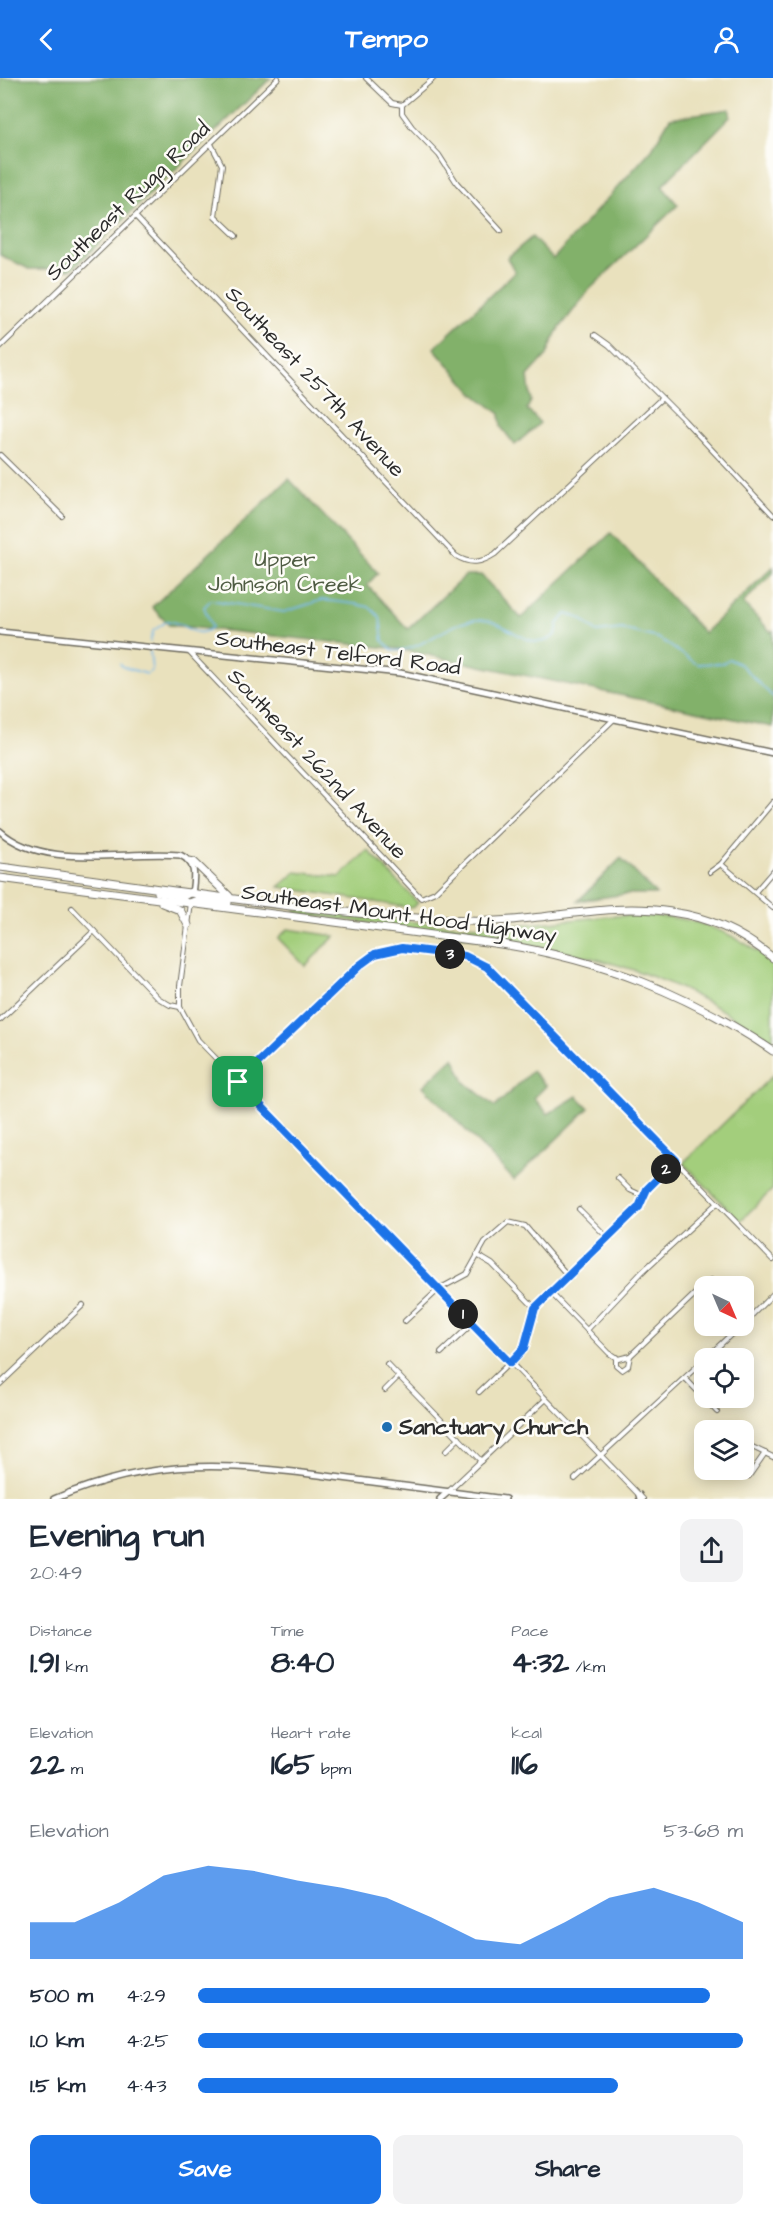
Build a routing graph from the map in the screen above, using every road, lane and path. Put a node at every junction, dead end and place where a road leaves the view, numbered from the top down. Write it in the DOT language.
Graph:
graph roads {
  1 [pos="278,78"];
  2 [pos="366,78"];
  3 [pos="434,78"];
  4 [pos="402,105"];
  5 [pos="211,144"];
  6 [pos="136,217"];
  7 [pos="501,231"];
  8 [pos="236,236"];
  9 [pos="596,335"];
  10 [pos="0,347"];
  11 [pos="662,398"];
  12 [pos="0,455"];
  13 [pos="773,515"];
  14 [pos="62,516"];
  15 [pos="0,632"];
  16 [pos="187,650"];
  17 [pos="616,718"];
  18 [pos="773,753"];
  19 [pos="773,802"];
  20 [pos="0,831"];
  21 [pos="189,861"];
  22 [pos="721,864"];
  23 [pos="0,867"];
  24 [pos="773,871"];
  25 [pos="710,872"];
  26 [pos="0,878"];
  27 [pos="102,891"];
  28 [pos="193,892"];
  29 [pos="755,892"];
  30 [pos="145,897"];
  31 [pos="231,897"];
  32 [pos="191,903"];
  33 [pos="279,904"];
  34 [pos="72,908"];
  35 [pos="773,908"];
  36 [pos="188,925"];
  37 [pos="94,931"];
  38 [pos="773,958"];
  39 [pos="180,1007"];
  40 [pos="0,1020"];
  41 [pos="773,1051"];
  42 [pos="238,1082"];
  43 [pos="676,1160"];
  44 [pos="618,1178"];
  45 [pos="643,1196"];
  46 [pos="717,1203"];
  47 [pos="579,1209"];
  48 [pos="608,1238"];
  49 [pos="477,1255"];
  50 [pos="773,1260"];
  51 [pos="568,1276"];
  52 [pos="439,1289"];
  53 [pos="551,1293"];
  54 [pos="773,1294"];
  55 [pos="694,1295"];
  56 [pos="83,1305"];
  57 [pos="535,1308"];
  58 [pos="754,1313"];
  59 [pos="405,1321"];
  60 [pos="472,1324"];
  61 [pos="587,1330"];
  62 [pos="730,1336"];
  63 [pos="717,1348"];
  64 [pos="441,1353"];
  65 [pos="630,1356"];
  66 [pos="619,1358"];
  67 [pos="510,1363"];
  68 [pos="387,1364"];
  69 [pos="694,1369"];
  70 [pos="399,1376"];
  71 [pos="685,1378"];
  72 [pos="0,1384"];
  73 [pos="385,1390"];
  74 [pos="479,1392"];
  75 [pos="545,1400"];
  76 [pos="717,1412"];
  77 [pos="459,1438"];
  78 [pos="754,1448"];
  79 [pos="446,1451"];
  80 [pos="765,1454"];
  81 [pos="602,1457"];
  82 [pos="773,1457"];
  83 [pos="481,1461"];
  84 [pos="754,1471"];
  85 [pos="575,1479"];
  86 [pos="448,1492"];
  87 [pos="641,1498"];
  88 [pos="54,1499"];
  89 [pos="440,1499"];
  90 [pos="505,1499"];
  1 -- 5 [label="street, Southeast Rugg Road"];
  2 -- 4 [label="street"];
  3 -- 4 [label="street"];
  4 -- 7 [label="street"];
  5 -- 6 [label="street, Southeast Rugg Road"];
  5 -- 8 [label="street"];
  6 -- 10 [label="street, Southeast Rugg Road"];
  6 -- 11 [label="street, Southeast 257th Avenue"];
  9 -- 11 [label="street"];
  11 -- 13 [label="street"];
  12 -- 14 [label="street"];
  15 -- 16 [label="street, Southeast Telford Road"];
  16 -- 17 [label="street, Southeast Telford Road"];
  16 -- 17 [label="street, Southeast 262nd Avenue"];
  17 -- 18 [label="street, Southeast Telford Road"];
  19 -- 22 [label="street"];
  20 -- 21 [label="street"];
  21 -- 28 [label="street"];
  21 -- 31 [label="highway"];
  22 -- 25 [label="street"];
  22 -- 29 [label="street"];
  23 -- 28 [label="highway, Southeast Mount Hood Highway"];
  24 -- 29 [label="street"];
  26 -- 27 [label="highway, Southeast Mount Hood Highway"];
  27 -- 28 [label="highway"];
  27 -- 30 [label="highway, Southeast Mount Hood Highway"];
  28 -- 31 [label="highway, Southeast Mount Hood Highway"];
  28 -- 32 [label="street"];
  29 -- 35 [label="street"];
  30 -- 32 [label="highway, Southeast Mount Hood Highway"];
  30 -- 36 [label="highway"];
  31 -- 33 [label="highway, Southeast Mount Hood Highway"];
  32 -- 33 [label="highway"];
  32 -- 36 [label="street"];
  32 -- 41 [label="highway, Southeast Mount Hood Highway"];
  33 -- 38 [label="highway, Southeast Mount Hood Highway"];
  34 -- 37 [label="street"];
  36 -- 39 [label="street"];
  37 -- 39 [label="street"];
  37 -- 40 [label="street"];
  39 -- 42 [label="street"];
  42 -- 43 [label="street"];
  42 -- 52 [label="street"];
  43 -- 45 [label="street"];
  43 -- 46 [label="street"];
  44 -- 45 [label="street"];
  45 -- 48 [label="street"];
  46 -- 50 [label="street"];
  46 -- 61 [label="street"];
  47 -- 48 [label="street"];
  48 -- 51 [label="street"];
  49 -- 51 [label="street"];
  49 -- 52 [label="street"];
  49 -- 57 [label="street"];
  51 -- 53 [label="street"];
  52 -- 59 [label="street"];
  52 -- 60 [label="street"];
  53 -- 57 [label="street"];
  53 -- 61 [label="street"];
  54 -- 58 [label="street"];
  55 -- 65 [label="street"];
  56 -- 72 [label="street"];
  57 -- 67 [label="street"];
  60 -- 64 [label="street"];
  60 -- 67 [label="street"];
  61 -- 66 [label="street"];
  62 -- 63 [label="street"];
  65 -- 66 [label="street"];
  65 -- 66 [label="street"];
  67 -- 74 [label="street"];
  67 -- 75 [label="street"];
  68 -- 70 [label="street"];
  69 -- 71 [label="street"];
  70 -- 73 [label="street"];
  70 -- 77 [label="street"];
  71 -- 76 [label="street"];
  71 -- 81 [label="street"];
  75 -- 81 [label="street"];
  75 -- 83 [label="street"];
  77 -- 79 [label="street"];
  77 -- 83 [label="street"];
  78 -- 80 [label="street"];
  80 -- 82 [label="street"];
  80 -- 84 [label="street"];
  81 -- 85 [label="street"];
  81 -- 87 [label="street"];
  83 -- 86 [label="street"];
  86 -- 88 [label="street"];
  86 -- 89 [label="street"];
  86 -- 90 [label="street"];
}
